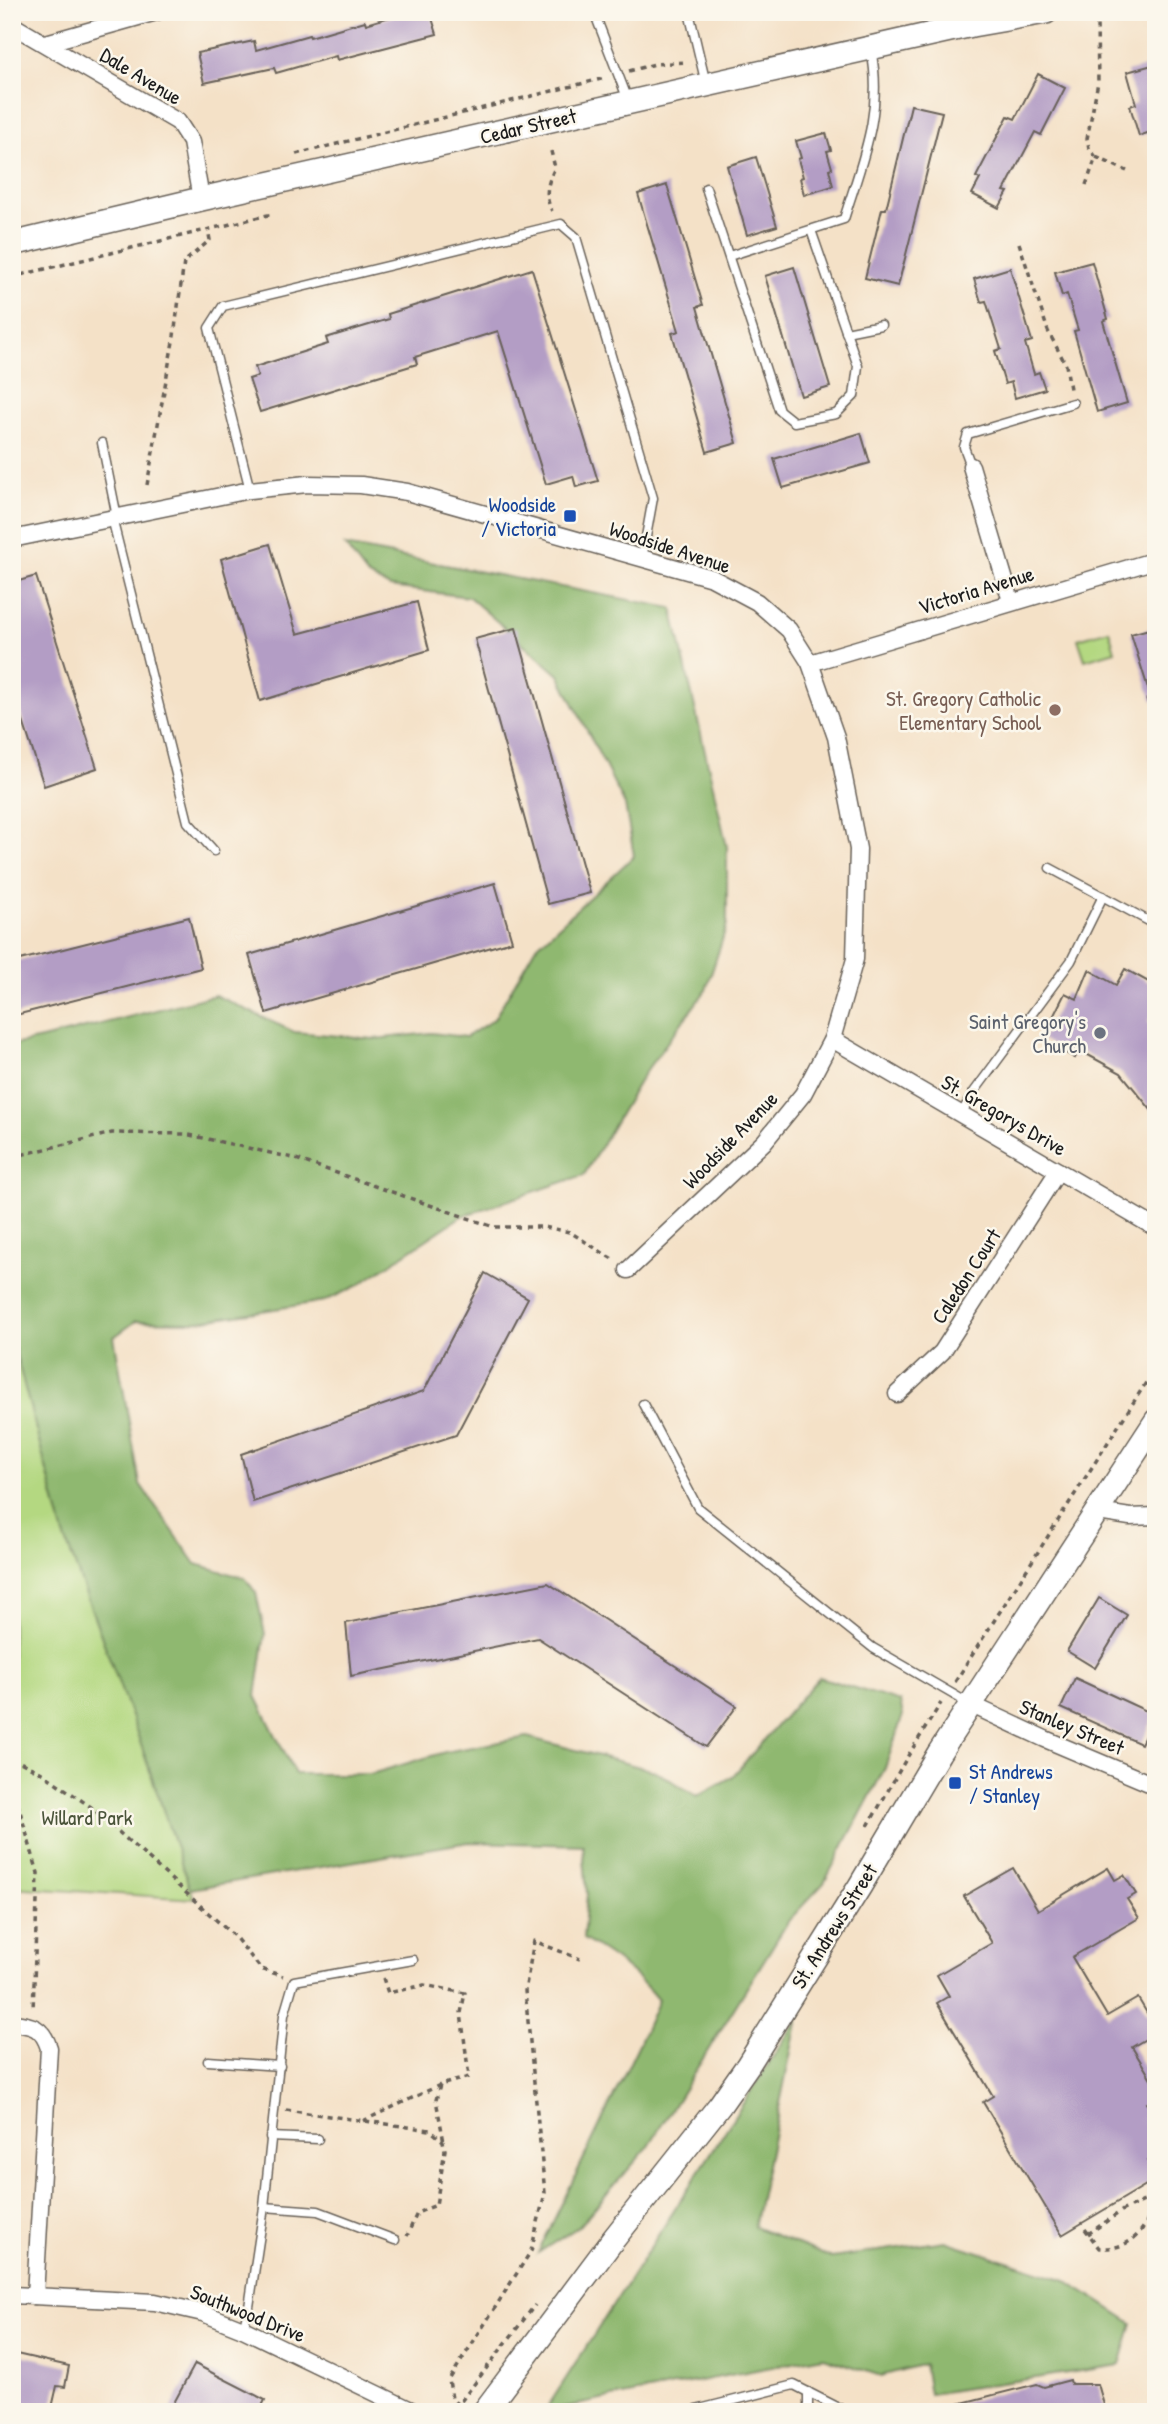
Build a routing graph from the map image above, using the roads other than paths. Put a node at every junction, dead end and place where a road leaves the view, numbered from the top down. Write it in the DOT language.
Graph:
graph roads {
  1 [pos="156,12"];
  2 [pos="594,12"];
  3 [pos="689,12"];
  4 [pos="1046,12"];
  5 [pos="970,18"];
  6 [pos="12,25"];
  7 [pos="46,43"];
  8 [pos="871,48"];
  9 [pos="706,85"];
  10 [pos="629,103"];
  11 [pos="706,188"];
  12 [pos="201,199"];
  13 [pos="811,230"];
  14 [pos="12,244"];
  15 [pos="729,256"];
  16 [pos="881,325"];
  17 [pos="846,332"];
  18 [pos="1073,403"];
  19 [pos="102,443"];
  20 [pos="971,466"];
  21 [pos="250,490"];
  22 [pos="114,518"];
  23 [pos="12,540"];
  24 [pos="642,559"];
  25 [pos="1156,559"];
  26 [pos="1011,601"];
  27 [pos="810,663"];
  28 [pos="214,851"];
  29 [pos="1050,867"];
  30 [pos="1103,896"];
  31 [pos="1156,925"];
  32 [pos="832,1039"];
  33 [pos="961,1114"];
  34 [pos="1058,1171"];
  35 [pos="1156,1228"];
  36 [pos="628,1270"];
  37 [pos="897,1394"];
  38 [pos="643,1404"];
  39 [pos="1156,1421"];
  40 [pos="1098,1513"];
  41 [pos="1156,1516"];
  42 [pos="972,1705"];
  43 [pos="1156,1786"];
  44 [pos="413,1960"];
  45 [pos="12,2023"];
  46 [pos="208,2061"];
  47 [pos="280,2066"];
  48 [pos="270,2137"];
  49 [pos="318,2139"];
  50 [pos="264,2207"];
  51 [pos="395,2240"];
  52 [pos="12,2295"];
  53 [pos="35,2296"];
  54 [pos="243,2329"];
  55 [pos="808,2392"];
  56 [pos="415,2412"];
  57 [pos="484,2412"];
  58 [pos="688,2412"];
  59 [pos="808,2412"];
  60 [pos="847,2412"];
  1 -- 7 [label="street"];
  2 -- 10 [label="lane"];
  3 -- 9 [label="lane"];
  4 -- 5 [label="main road, Cedar Street"];
  5 -- 8 [label="main road, Cedar Street"];
  6 -- 7 [label="street, Dale Avenue"];
  7 -- 12 [label="street, Dale Avenue"];
  8 -- 9 [label="main road, Cedar Street"];
  8 -- 13 [label="lane"];
  9 -- 10 [label="main road, Cedar Street"];
  10 -- 12 [label="main road, Cedar Street"];
  11 -- 15 [label="lane"];
  12 -- 14 [label="main road, Cedar Street"];
  13 -- 15 [label="lane"];
  13 -- 17 [label="lane"];
  15 -- 17 [label="lane"];
  16 -- 17 [label="lane"];
  18 -- 20 [label="lane"];
  19 -- 22 [label="lane"];
  20 -- 26 [label="street"];
  21 -- 22 [label="street, Woodside Avenue"];
  21 -- 24 [label="street, Woodside Avenue"];
  21 -- 24 [label="lane"];
  22 -- 23 [label="street, Woodside Avenue"];
  22 -- 28 [label="lane"];
  24 -- 27 [label="street, Woodside Avenue"];
  25 -- 26 [label="street, Victoria Avenue"];
  26 -- 27 [label="street, Victoria Avenue"];
  27 -- 32 [label="street, Woodside Avenue"];
  29 -- 30 [label="lane"];
  30 -- 31 [label="lane"];
  30 -- 33 [label="lane"];
  32 -- 33 [label="street, St. Gregorys Drive"];
  32 -- 36 [label="street, Woodside Avenue"];
  33 -- 34 [label="street, St. Gregorys Drive"];
  34 -- 35 [label="street, St. Gregorys Drive"];
  34 -- 37 [label="street, Caledon Court"];
  38 -- 42 [label="lane"];
  39 -- 40 [label="main road, St. Andrews Street"];
  40 -- 41 [label="street"];
  40 -- 42 [label="main road, St. Andrews Street"];
  42 -- 43 [label="street, Stanley Street"];
  42 -- 57 [label="main road, St. Andrews Street"];
  44 -- 47 [label="lane"];
  45 -- 53 [label="street"];
  46 -- 47 [label="lane"];
  47 -- 48 [label="lane"];
  48 -- 49 [label="lane"];
  48 -- 50 [label="lane"];
  50 -- 51 [label="lane"];
  50 -- 54 [label="lane"];
  52 -- 53 [label="street, Southwood Drive"];
  53 -- 54 [label="street, Southwood Drive"];
  54 -- 56 [label="street, Southwood Drive"];
  55 -- 58 [label="lane"];
  55 -- 59 [label="lane"];
  55 -- 60 [label="lane"];
}
